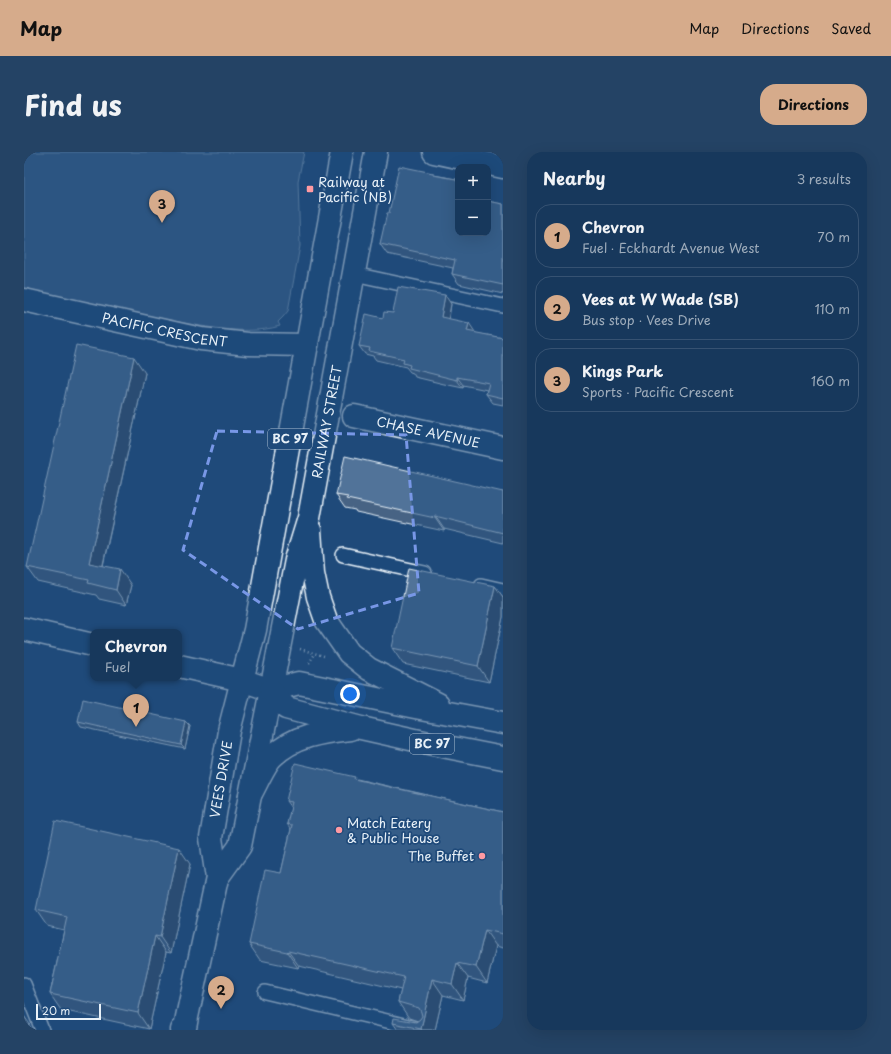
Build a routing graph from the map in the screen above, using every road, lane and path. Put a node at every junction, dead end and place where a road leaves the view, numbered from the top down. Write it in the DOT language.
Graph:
graph roads {
  1 [pos="342,152"];
  2 [pos="376,152"];
  3 [pos="434,152"];
  4 [pos="503,167"];
  5 [pos="354,274"];
  6 [pos="24,300"];
  7 [pos="503,306"];
  8 [pos="307,345"];
  9 [pos="354,416"];
  10 [pos="503,448"];
  11 [pos="309,518"];
  12 [pos="343,555"];
  13 [pos="434,575"];
  14 [pos="472,583"];
  15 [pos="503,590"];
  16 [pos="24,629"];
  17 [pos="90,644"];
  18 [pos="293,647"];
  19 [pos="315,654"];
  20 [pos="330,658"];
  21 [pos="308,664"];
  22 [pos="182,667"];
  23 [pos="242,680"];
  24 [pos="271,690"];
  25 [pos="463,716"];
  26 [pos="503,724"];
  27 [pos="361,728"];
  28 [pos="503,758"];
  29 [pos="250,795"];
  30 [pos="217,878"];
  31 [pos="24,984"];
  32 [pos="265,992"];
  33 [pos="184,1029"];
  34 [pos="42,1030"];
  35 [pos="425,1030"];
  1 -- 8 [label="main road, BC 97"];
  2 -- 5 [label="main road, RAILWAY STREET / BC 97"];
  3 -- 4 [label="main road"];
  5 -- 7 [label="lane"];
  5 -- 11 [label="main road, RAILWAY STREET / BC 97"];
  6 -- 8 [label="main road, PACIFIC CRESCENT"];
  8 -- 23 [label="main road, BC 97"];
  9 -- 10 [label="main road, CHASE AVENUE"];
  11 -- 24 [label="main road, RAILWAY STREET / BC 97"];
  11 -- 25 [label="main road"];
  12 -- 13 [label="lane"];
  14 -- 15 [label="lane"];
  16 -- 17 [label="main road"];
  18 -- 19 [label="path"];
  19 -- 20 [label="path"];
  19 -- 21 [label="path"];
  22 -- 23 [label="main road"];
  23 -- 24 [label="main road"];
  23 -- 30 [label="main road, VEES DRIVE"];
  24 -- 25 [label="main road, BC 97"];
  24 -- 27 [label="main road, BC 97"];
  24 -- 29 [label="main road, VEES DRIVE"];
  25 -- 26 [label="main road, BC 97"];
  27 -- 28 [label="main road, BC 97"];
  27 -- 29 [label="main road"];
  29 -- 30 [label="main road, VEES DRIVE"];
  30 -- 33 [label="main road, VEES DRIVE"];
  31 -- 34 [label="lane"];
  32 -- 35 [label="lane"];
}
